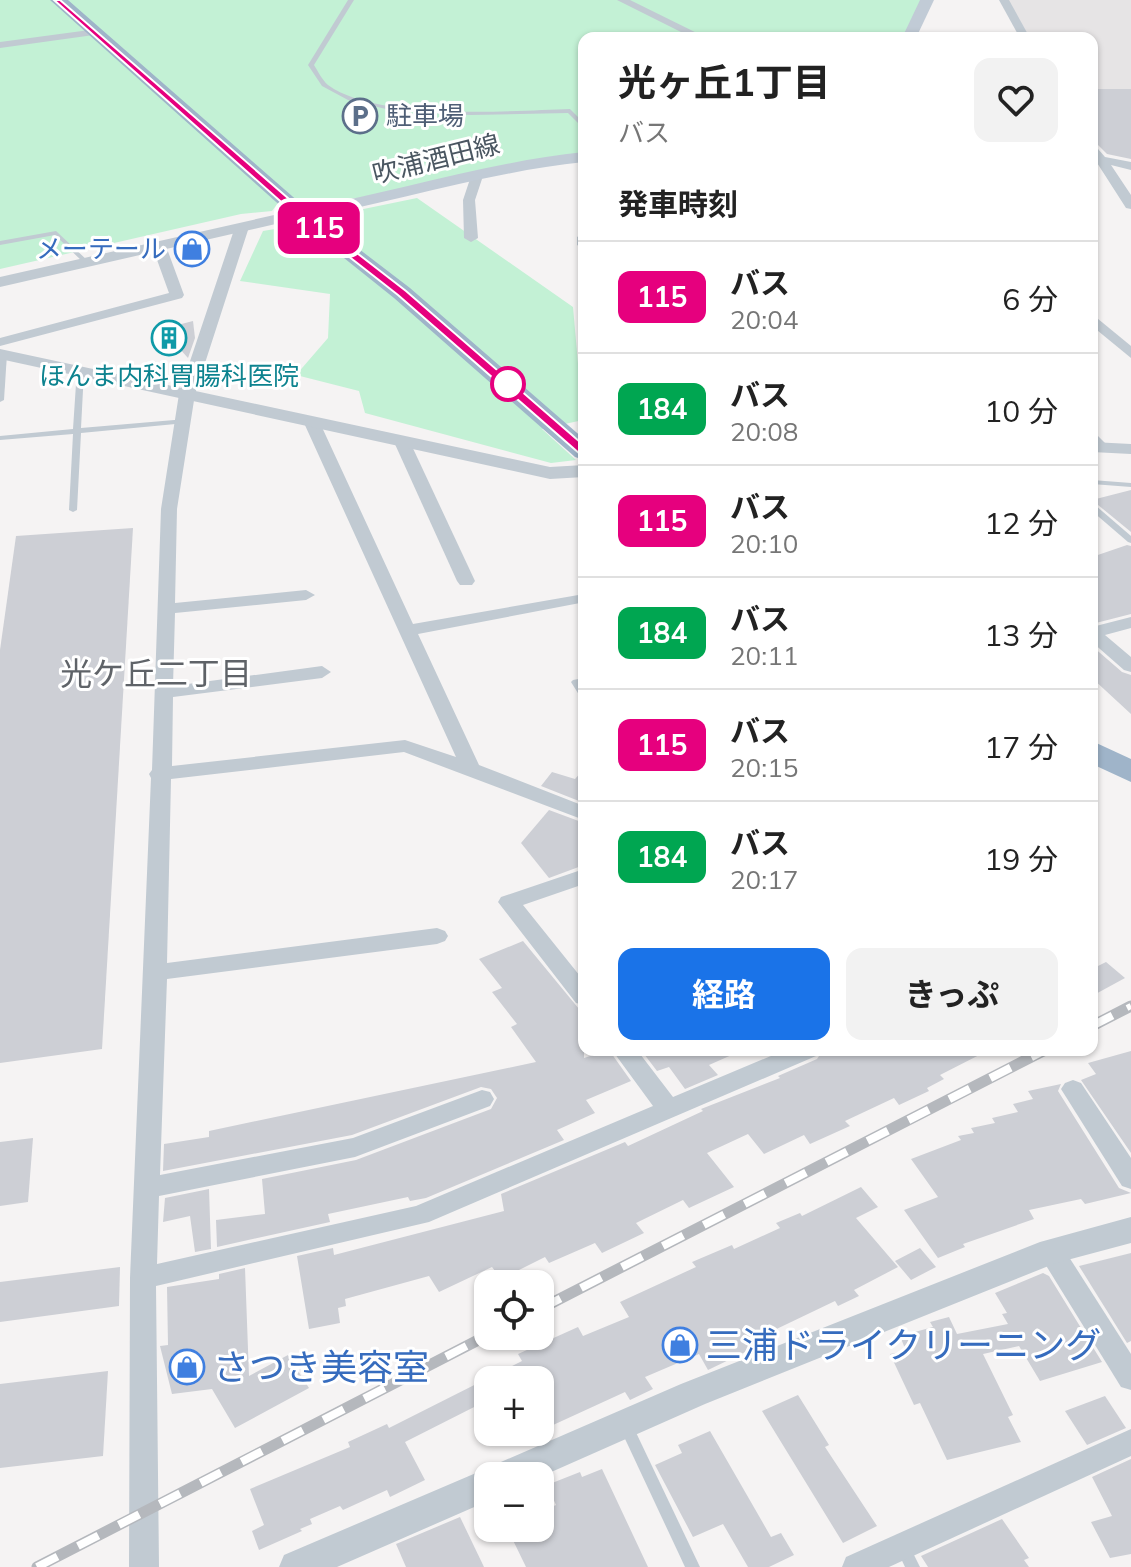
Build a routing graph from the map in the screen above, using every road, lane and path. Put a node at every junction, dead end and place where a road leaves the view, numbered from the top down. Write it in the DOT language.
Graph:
graph roads {
  1 [pos="58,0"];
  2 [pos="351,0"];
  3 [pos="622,0"];
  4 [pos="927,0"];
  5 [pos="1004,0"];
  6 [pos="97,32"];
  7 [pos="689,32"];
  8 [pos="912,32"];
  9 [pos="1022,32"];
  10 [pos="0,45"];
  11 [pos="578,120"];
  12 [pos="578,158"];
  13 [pos="1098,160"];
  14 [pos="1131,166"];
  15 [pos="476,179"];
  16 [pos="1131,205"];
  17 [pos="301,214"];
  18 [pos="242,227"];
  19 [pos="471,238"];
  20 [pos="0,243"];
  21 [pos="159,246"];
  22 [pos="86,262"];
  23 [pos="0,282"];
  24 [pos="1098,324"];
  25 [pos="1,350"];
  26 [pos="1131,354"];
  27 [pos="80,371"];
  28 [pos="187,394"];
  29 [pos="0,400"];
  30 [pos="186,421"];
  31 [pos="312,423"];
  32 [pos="76,430"];
  33 [pos="0,438"];
  34 [pos="578,440"];
  35 [pos="402,442"];
  36 [pos="1098,448"];
  37 [pos="1131,449"];
  38 [pos="578,471"];
  39 [pos="1098,482"];
  40 [pos="1131,485"];
  41 [pos="73,510"];
  42 [pos="1098,512"];
  43 [pos="1131,540"];
  44 [pos="466,581"];
  45 [pos="306,595"];
  46 [pos="578,598"];
  47 [pos="166,609"];
  48 [pos="1131,622"];
  49 [pos="408,630"];
  50 [pos="1098,631"];
  51 [pos="1098,638"];
  52 [pos="1131,666"];
  53 [pos="322,672"];
  54 [pos="163,693"];
  55 [pos="1098,754"];
  56 [pos="471,769"];
  57 [pos="1131,772"];
  58 [pos="159,774"];
  59 [pos="578,811"];
  60 [pos="578,878"];
  61 [pos="437,936"];
  62 [pos="156,972"];
  63 [pos="578,989"];
  64 [pos="629,1056"];
  65 [pos="794,1056"];
  66 [pos="1073,1089"];
  67 [pos="482,1099"];
  68 [pos="669,1109"];
  69 [pos="1131,1179"];
  70 [pos="147,1188"];
  71 [pos="1131,1230"];
  72 [pos="1051,1251"];
  73 [pos="143,1278"];
  74 [pos="1131,1378"];
  75 [pos="625,1424"];
  76 [pos="1131,1442"];
  77 [pos="538,1462"];
  78 [pos="474,1490"];
  79 [pos="908,1557"];
  80 [pos="144,1567"];
  81 [pos="297,1567"];
  82 [pos="693,1567"];
  83 [pos="857,1567"];
  1 -- 6 [label="highway"];
  2 -- 11 [label="lane"];
  3 -- 7 [label="street"];
  4 -- 8 [label="main road"];
  5 -- 9 [label="street"];
  6 -- 10 [label="street"];
  6 -- 17 [label="highway"];
  12 -- 15 [label="main road, 吹浦酒田線"];
  13 -- 14 [label="street"];
  13 -- 16 [label="street"];
  15 -- 17 [label="main road, 吹浦酒田線"];
  15 -- 19 [label="street"];
  17 -- 18 [label="street"];
  17 -- 34 [label="highway"];
  18 -- 21 [label="street"];
  18 -- 28 [label="street"];
  20 -- 22 [label="lane"];
  21 -- 22 [label="street"];
  21 -- 25 [label="street"];
  22 -- 23 [label="street"];
  24 -- 26 [label="street"];
  25 -- 27 [label="street"];
  25 -- 29 [label="lane"];
  27 -- 28 [label="street"];
  27 -- 32 [label="lane"];
  28 -- 30 [label="street"];
  28 -- 31 [label="street"];
  30 -- 32 [label="lane"];
  30 -- 47 [label="street"];
  31 -- 35 [label="street"];
  31 -- 49 [label="street"];
  32 -- 33 [label="lane"];
  32 -- 41 [label="lane"];
  35 -- 38 [label="street"];
  35 -- 44 [label="street"];
  36 -- 37 [label="street"];
  39 -- 40 [label="lane"];
  42 -- 43 [label="lane"];
  45 -- 47 [label="street"];
  46 -- 49 [label="street"];
  47 -- 54 [label="street"];
  48 -- 50 [label="street"];
  49 -- 56 [label="street"];
  51 -- 52 [label="street"];
  53 -- 54 [label="street"];
  54 -- 58 [label="street"];
  55 -- 57 [label="highway"];
  56 -- 58 [label="street"];
  56 -- 59 [label="street"];
  58 -- 62 [label="street"];
  60 -- 63 [label="street"];
  61 -- 62 [label="street"];
  62 -- 70 [label="street"];
  64 -- 68 [label="street"];
  65 -- 68 [label="street"];
  66 -- 69 [label="street"];
  67 -- 70 [label="street"];
  68 -- 73 [label="street"];
  70 -- 73 [label="street"];
  71 -- 72 [label="street"];
  72 -- 74 [label="street"];
  72 -- 75 [label="street"];
  73 -- 80 [label="street"];
  75 -- 77 [label="street"];
  75 -- 82 [label="lane"];
  76 -- 79 [label="street"];
  78 -- 81 [label="street"];
  79 -- 83 [label="street"];
}
